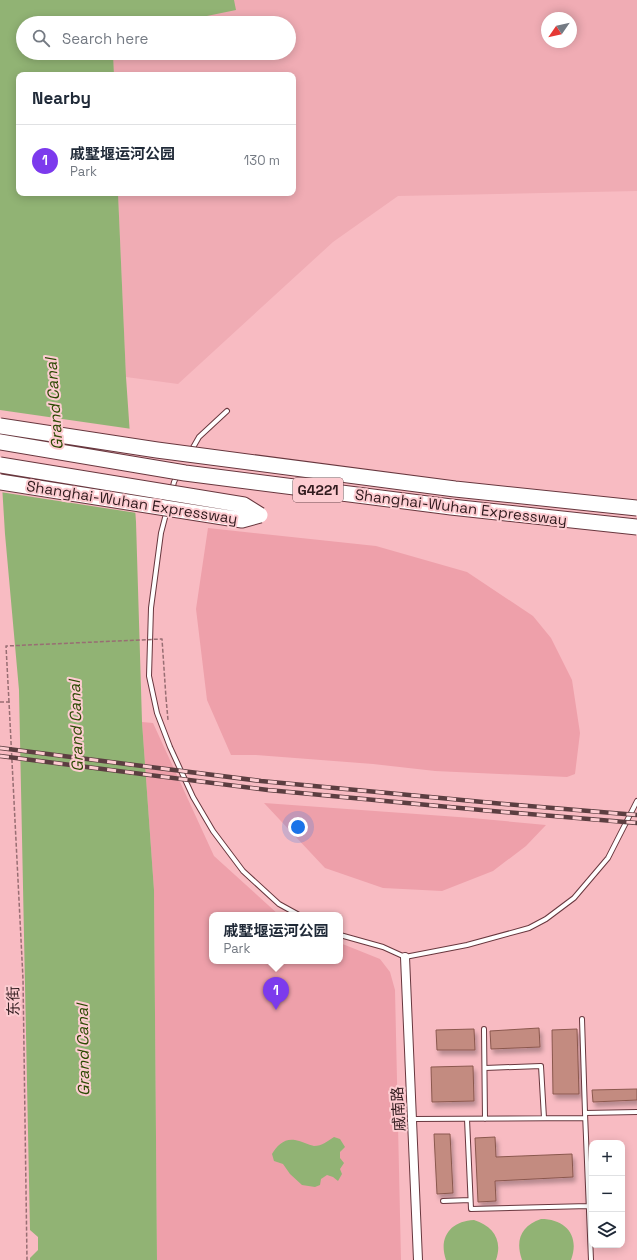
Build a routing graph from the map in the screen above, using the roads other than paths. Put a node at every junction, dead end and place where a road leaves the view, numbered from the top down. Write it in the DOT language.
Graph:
graph roads {
  1 [pos="227,411"];
  2 [pos="0,426"];
  3 [pos="0,442"];
  4 [pos="188,456"];
  5 [pos="0,466"];
  6 [pos="181,469"];
  7 [pos="0,482"];
  8 [pos="170,496"];
  9 [pos="169,504"];
  10 [pos="637,508"];
  11 [pos="637,527"];
  12 [pos="637,801"];
  13 [pos="294,912"];
  14 [pos="343,936"];
  15 [pos="405,957"];
  16 [pos="582,1019"];
  17 [pos="484,1029"];
  18 [pos="484,1068"];
  19 [pos="637,1112"];
  20 [pos="585,1115"];
  21 [pos="544,1118"];
  22 [pos="413,1119"];
  23 [pos="467,1119"];
  24 [pos="485,1119"];
  25 [pos="470,1200"];
  26 [pos="443,1201"];
  27 [pos="589,1206"];
  28 [pos="589,1212"];
  29 [pos="418,1260"];
  30 [pos="591,1260"];
  1 -- 4 [label="lane"];
  2 -- 10 [label="highway, Shanghai-Wuhan Expressway / G4221, bridge"];
  3 -- 11 [label="highway, Shanghai-Wuhan Expressway / G4221, bridge"];
  5 -- 7 [label="highway, Shanghai-Wuhan Expressway, bridge"];
  6 -- 8 [label="lane"];
  9 -- 13 [label="lane"];
  12 -- 15 [label="lane"];
  14 -- 15 [label="lane"];
  15 -- 22 [label="street, 戚南路"];
  16 -- 20 [label="lane"];
  17 -- 18 [label="lane"];
  18 -- 21 [label="lane"];
  18 -- 24 [label="lane"];
  19 -- 20 [label="lane"];
  20 -- 21 [label="lane"];
  20 -- 27 [label="lane"];
  21 -- 24 [label="lane"];
  22 -- 23 [label="lane"];
  22 -- 29 [label="street, 戚南路"];
  23 -- 24 [label="lane"];
  23 -- 25 [label="lane"];
  25 -- 26 [label="lane"];
  25 -- 27 [label="lane"];
  28 -- 30 [label="lane"];
}
